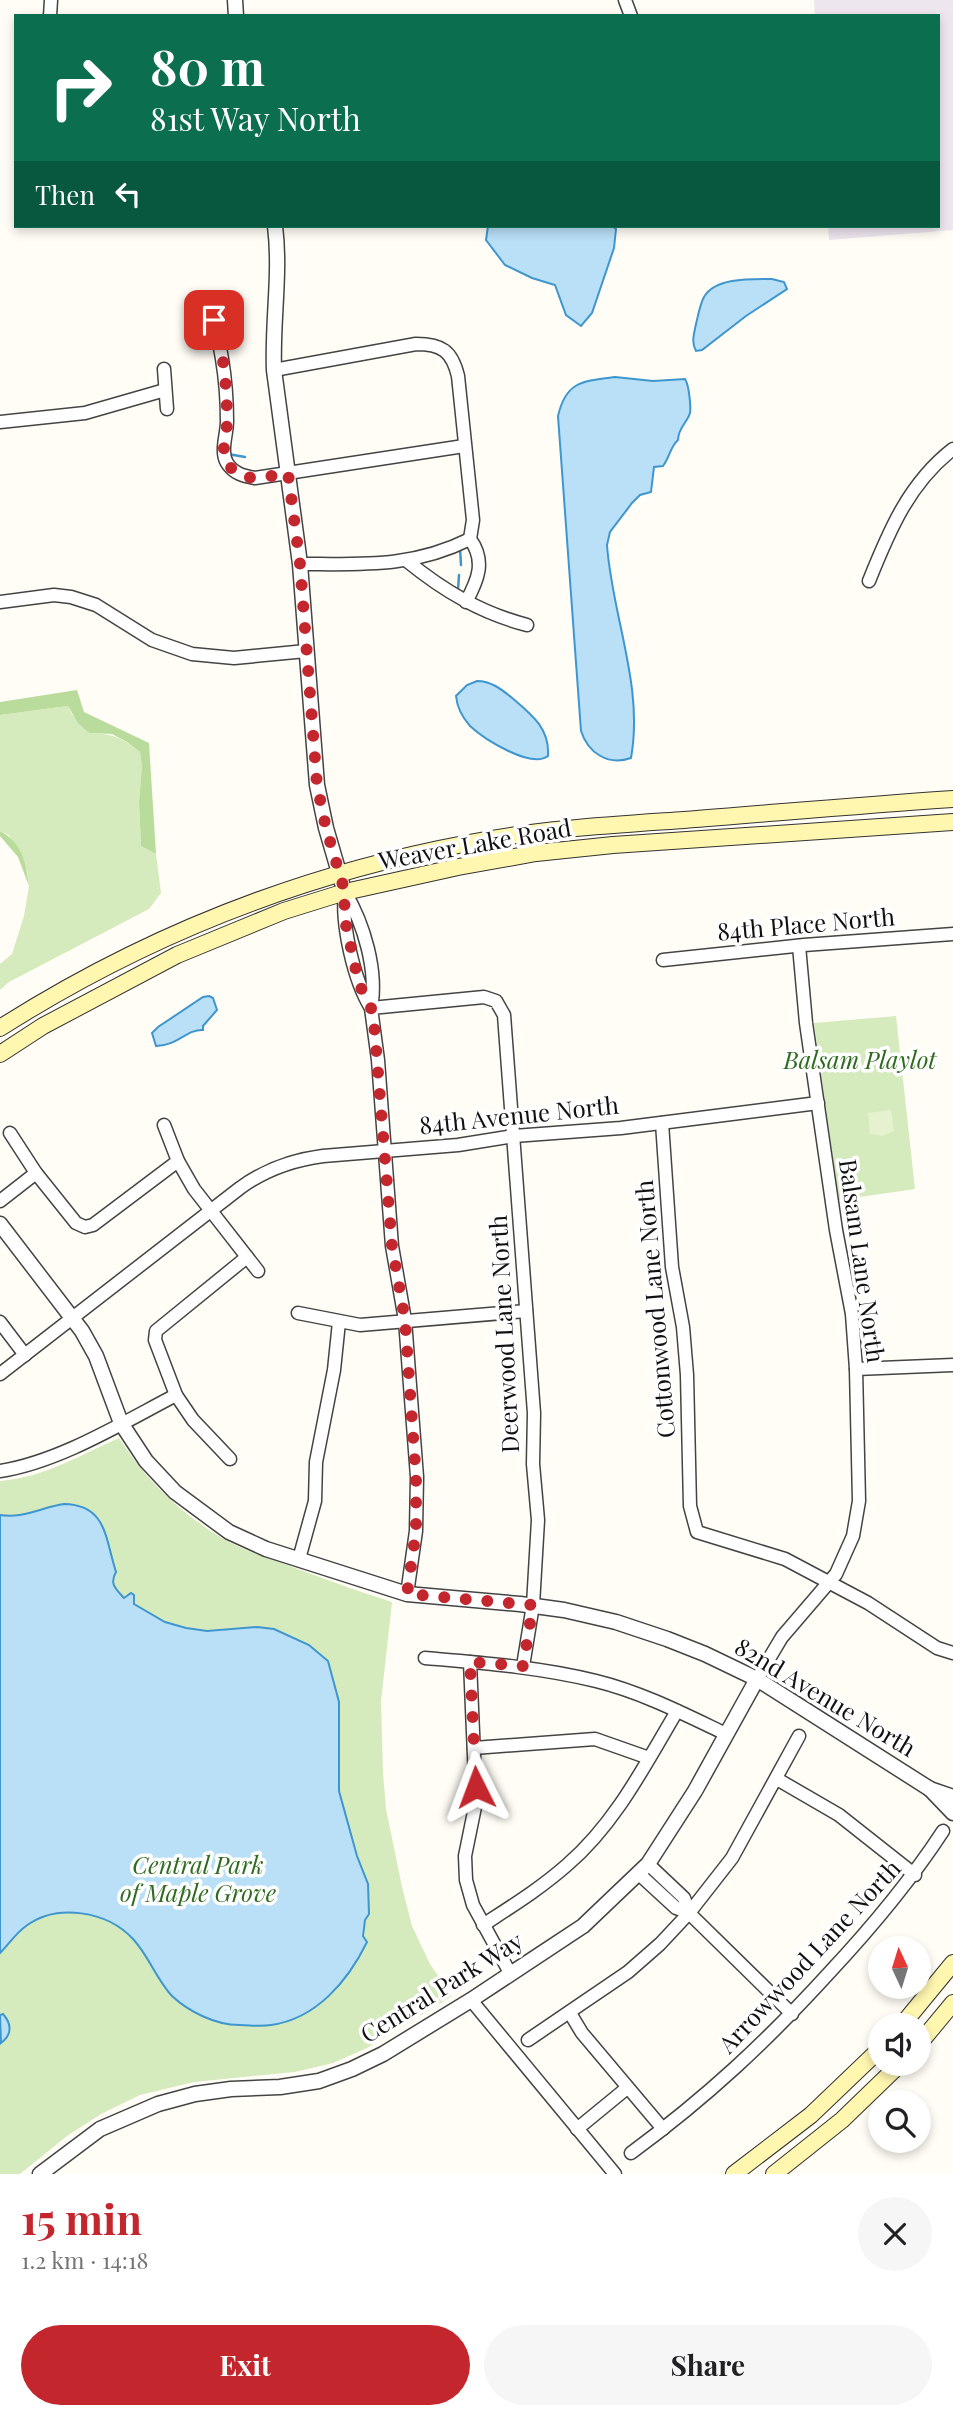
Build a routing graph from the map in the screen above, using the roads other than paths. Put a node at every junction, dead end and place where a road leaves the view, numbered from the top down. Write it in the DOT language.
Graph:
graph roads {
  1 [pos="275,228"];
  2 [pos="208,298"];
  3 [pos="164,369"];
  4 [pos="274,370"];
  5 [pos="165,390"];
  6 [pos="167,410"];
  7 [pos="0,422"];
  8 [pos="464,446"];
  9 [pos="953,449"];
  10 [pos="288,473"];
  11 [pos="470,539"];
  12 [pos="407,561"];
  13 [pos="300,564"];
  14 [pos="869,581"];
  15 [pos="466,602"];
  16 [pos="0,603"];
  17 [pos="527,625"];
  18 [pos="306,651"];
  19 [pos="953,800"];
  20 [pos="953,822"];
  21 [pos="339,873"];
  22 [pos="345,892"];
  23 [pos="953,934"];
  24 [pos="799,946"];
  25 [pos="663,960"];
  26 [pos="371,1008"];
  27 [pos="0,1028"];
  28 [pos="0,1054"];
  29 [pos="818,1103"];
  30 [pos="662,1123"];
  31 [pos="164,1125"];
  32 [pos="10,1133"];
  33 [pos="514,1136"];
  34 [pos="384,1150"];
  35 [pos="178,1161"];
  36 [pos="36,1173"];
  37 [pos="0,1201"];
  38 [pos="211,1210"];
  39 [pos="0,1224"];
  40 [pos="247,1257"];
  41 [pos="258,1271"];
  42 [pos="526,1311"];
  43 [pos="298,1313"];
  44 [pos="73,1319"];
  45 [pos="405,1320"];
  46 [pos="0,1322"];
  47 [pos="340,1322"];
  48 [pos="25,1355"];
  49 [pos="953,1366"];
  50 [pos="856,1369"];
  51 [pos="0,1374"];
  52 [pos="176,1395"];
  53 [pos="121,1423"];
  54 [pos="230,1459"];
  55 [pos="0,1471"];
  56 [pos="299,1559"];
  57 [pos="830,1583"];
  58 [pos="407,1594"];
  59 [pos="533,1605"];
  60 [pos="953,1653"];
  61 [pos="425,1658"];
  62 [pos="470,1662"];
  63 [pos="523,1666"];
  64 [pos="757,1679"];
  65 [pos="677,1711"];
  66 [pos="726,1734"];
  67 [pos="799,1736"];
  68 [pos="474,1748"];
  69 [pos="649,1758"];
  70 [pos="777,1779"];
  71 [pos="930,1789"];
  72 [pos="953,1797"];
  73 [pos="953,1813"];
  74 [pos="943,1831"];
  75 [pos="644,1869"];
  76 [pos="915,1875"];
  77 [pos="689,1913"];
  78 [pos="483,1925"];
  79 [pos="953,1963"];
  80 [pos="510,1973"];
  81 [pos="471,2000"];
  82 [pos="953,2003"];
  83 [pos="570,2013"];
  84 [pos="912,2013"];
  85 [pos="792,2014"];
  86 [pos="931,2030"];
  87 [pos="528,2040"];
  88 [pos="868,2060"];
  89 [pos="888,2076"];
  90 [pos="626,2088"];
  91 [pos="577,2129"];
  92 [pos="663,2129"];
  93 [pos="631,2153"];
  94 [pos="40,2174"];
  95 [pos="615,2174"];
  96 [pos="734,2174"];
  97 [pos="774,2174"];
  1 -- 4 [label="street"];
  2 -- 10 [label="street"];
  3 -- 5 [label="street"];
  4 -- 8 [label="street"];
  4 -- 10 [label="street"];
  5 -- 6 [label="street"];
  5 -- 7 [label="street"];
  8 -- 10 [label="street"];
  8 -- 11 [label="street"];
  9 -- 14 [label="street"];
  10 -- 13 [label="street"];
  11 -- 12 [label="street"];
  11 -- 15 [label="street"];
  12 -- 13 [label="street"];
  12 -- 15 [label="street"];
  13 -- 18 [label="street"];
  15 -- 17 [label="street"];
  16 -- 18 [label="street"];
  18 -- 21 [label="street"];
  19 -- 21 [label="main road, Weaver Lake Road"];
  20 -- 22 [label="main road, Weaver Lake Road"];
  21 -- 22 [label="street"];
  21 -- 27 [label="main road, Weaver Lake Road"];
  22 -- 26 [label="street"];
  22 -- 28 [label="main road, Weaver Lake Road"];
  23 -- 24 [label="street, 84th Place North"];
  24 -- 25 [label="street, 84th Place North"];
  24 -- 29 [label="street, Balsam Lane North"];
  26 -- 33 [label="street, Deerwood Lane North"];
  26 -- 34 [label="street"];
  29 -- 30 [label="street, 84th Avenue North"];
  29 -- 50 [label="street, Balsam Lane North"];
  30 -- 33 [label="street, 84th Avenue North"];
  30 -- 57 [label="street, Cottonwood Lane North"];
  31 -- 35 [label="street"];
  32 -- 36 [label="street"];
  33 -- 34 [label="street, 84th Avenue North"];
  33 -- 42 [label="street, Deerwood Lane North"];
  34 -- 38 [label="street, 84th Avenue North"];
  34 -- 45 [label="street"];
  35 -- 36 [label="street"];
  35 -- 38 [label="street"];
  36 -- 37 [label="street"];
  38 -- 40 [label="street"];
  38 -- 44 [label="street, 84th Avenue North"];
  39 -- 44 [label="street, 82nd Avenue North"];
  40 -- 41 [label="street"];
  40 -- 52 [label="street"];
  42 -- 45 [label="street"];
  42 -- 59 [label="street, Deerwood Lane North"];
  43 -- 47 [label="street"];
  44 -- 48 [label="street, 84th Avenue North"];
  44 -- 53 [label="street, 82nd Avenue North"];
  45 -- 47 [label="street"];
  45 -- 58 [label="street"];
  46 -- 48 [label="street"];
  47 -- 56 [label="street"];
  48 -- 51 [label="street, 84th Avenue North"];
  49 -- 50 [label="street"];
  50 -- 57 [label="street, Balsam Lane North"];
  52 -- 53 [label="street"];
  52 -- 54 [label="street"];
  53 -- 55 [label="street"];
  53 -- 56 [label="street, 82nd Avenue North"];
  56 -- 58 [label="street, 82nd Avenue North"];
  57 -- 60 [label="street"];
  57 -- 64 [label="street, Balsam Lane North"];
  58 -- 59 [label="street, 82nd Avenue North"];
  59 -- 63 [label="street, Deerwood Lane North"];
  59 -- 64 [label="street, 82nd Avenue North"];
  61 -- 62 [label="street"];
  62 -- 63 [label="street"];
  62 -- 68 [label="street"];
  63 -- 65 [label="street"];
  64 -- 66 [label="street, Central Park Way"];
  64 -- 71 [label="street, 82nd Avenue North"];
  65 -- 66 [label="street"];
  65 -- 69 [label="street"];
  66 -- 75 [label="street, Central Park Way"];
  67 -- 70 [label="street"];
  68 -- 69 [label="street"];
  68 -- 78 [label="street"];
  69 -- 78 [label="street"];
  70 -- 76 [label="street"];
  70 -- 77 [label="street"];
  71 -- 72 [label="street, 82nd Avenue North"];
  71 -- 73 [label="street, 82nd Avenue North"];
  74 -- 76 [label="street, Arrowwood Lane North"];
  75 -- 77 [label="street"];
  75 -- 80 [label="street, Central Park Way"];
  76 -- 85 [label="street, Arrowwood Lane North"];
  77 -- 83 [label="street"];
  77 -- 85 [label="street"];
  78 -- 80 [label="street"];
  79 -- 84 [label="main road"];
  80 -- 81 [label="street, Central Park Way"];
  81 -- 91 [label="street"];
  81 -- 94 [label="street, Central Park Way"];
  82 -- 86 [label="main road"];
  83 -- 87 [label="street"];
  83 -- 90 [label="street"];
  85 -- 92 [label="street, Arrowwood Lane North"];
  88 -- 96 [label="main road"];
  89 -- 97 [label="main road"];
  90 -- 91 [label="street"];
  90 -- 92 [label="street"];
  91 -- 95 [label="street"];
  92 -- 93 [label="street, Arrowwood Lane North"];
}
